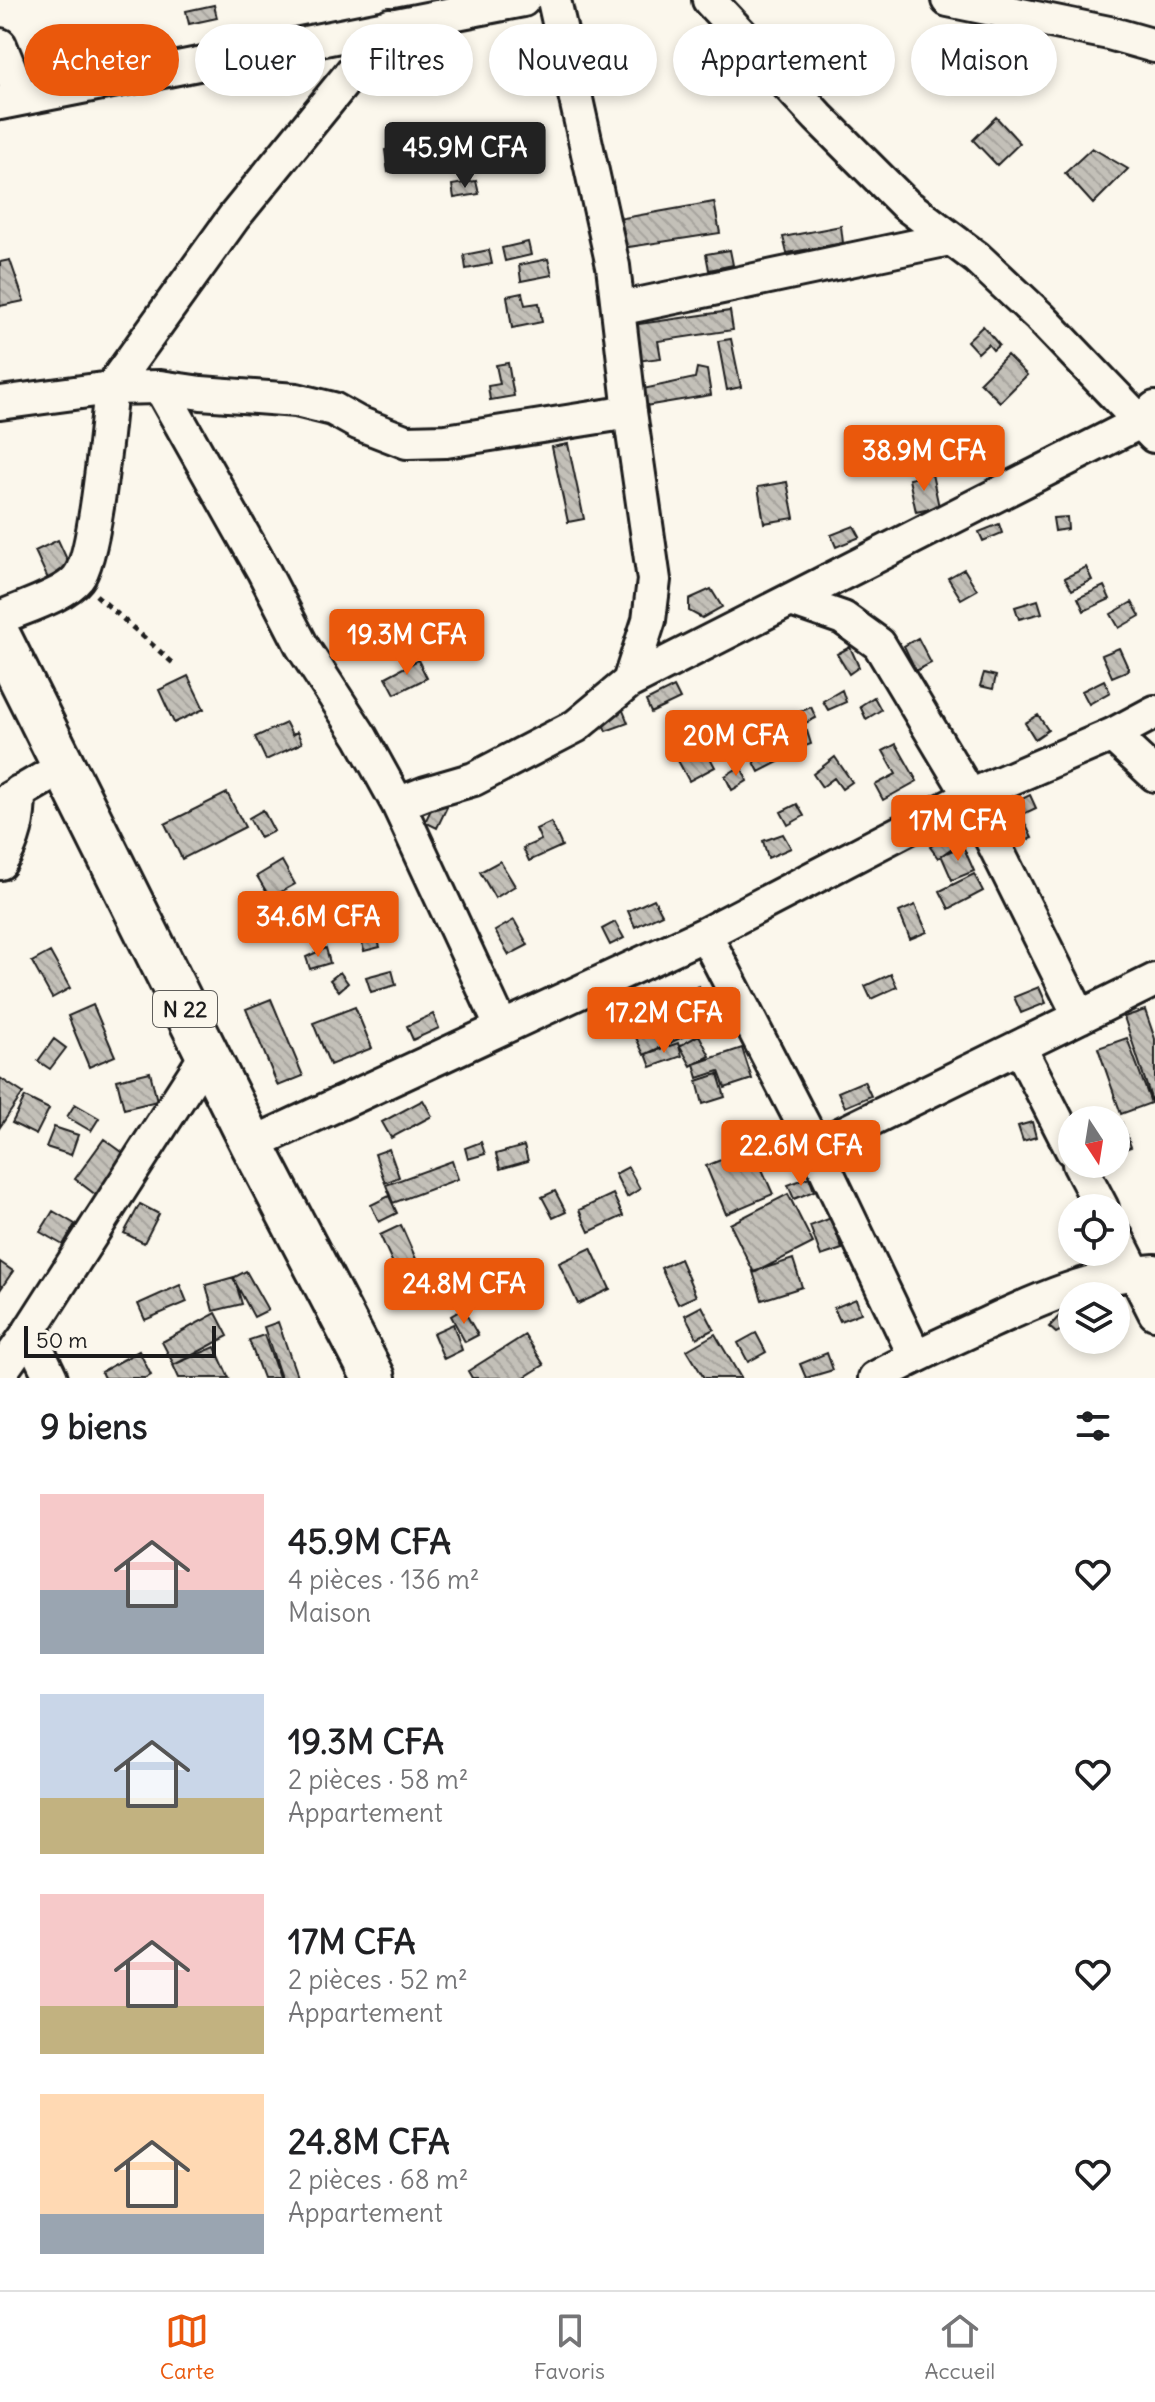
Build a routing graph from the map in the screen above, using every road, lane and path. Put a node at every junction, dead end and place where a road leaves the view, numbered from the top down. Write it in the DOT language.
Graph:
graph roads {
  1 [pos="523,0"];
  2 [pos="554,0"];
  3 [pos="709,0"];
  4 [pos="948,0"];
  5 [pos="478,4"];
  6 [pos="394,24"];
  7 [pos="341,35"];
  8 [pos="0,45"];
  9 [pos="1155,46"];
  10 [pos="341,85"];
  11 [pos="10,100"];
  12 [pos="949,239"];
  13 [pos="618,309"];
  14 [pos="160,387"];
  15 [pos="111,388"];
  16 [pos="0,403"];
  17 [pos="630,412"];
  18 [pos="1150,422"];
  19 [pos="78,579"];
  20 [pos="791,600"];
  21 [pos="0,618"];
  22 [pos="0,638"];
  23 [pos="173,663"];
  24 [pos="629,682"];
  25 [pos="1155,712"];
  26 [pos="1112,735"];
  27 [pos="65,766"];
  28 [pos="1155,775"];
  29 [pos="970,796"];
  30 [pos="10,798"];
  31 [pos="398,804"];
  32 [pos="0,863"];
  33 [pos="705,934"];
  34 [pos="1155,980"];
  35 [pos="1080,1017"];
  36 [pos="502,1028"];
  37 [pos="1020,1048"];
  38 [pos="207,1054"];
  39 [pos="1058,1123"];
  40 [pos="252,1144"];
  41 [pos="815,1147"];
  42 [pos="1130,1253"];
  43 [pos="1145,1272"];
  44 [pos="1155,1313"];
  45 [pos="29,1332"];
  46 [pos="915,1356"];
  47 [pos="0,1373"];
  48 [pos="51,1378"];
  49 [pos="374,1378"];
  50 [pos="875,1378"];
  1 -- 5 [label="street"];
  2 -- 13 [label="street"];
  3 -- 12 [label="street"];
  4 -- 9 [label="street"];
  5 -- 6 [label="street"];
  7 -- 11 [label="street"];
  8 -- 11 [label="street"];
  10 -- 15 [label="street"];
  12 -- 13 [label="street"];
  12 -- 18 [label="street"];
  13 -- 17 [label="street"];
  14 -- 15 [label="street"];
  14 -- 17 [label="street"];
  14 -- 31 [label="street"];
  15 -- 16 [label="street"];
  15 -- 19 [label="street"];
  17 -- 24 [label="street"];
  18 -- 20 [label="street"];
  19 -- 21 [label="street"];
  19 -- 23 [label="path"];
  20 -- 24 [label="street"];
  20 -- 29 [label="street"];
  22 -- 27 [label="main road, N 22"];
  24 -- 31 [label="street"];
  25 -- 26 [label="street"];
  26 -- 28 [label="street"];
  26 -- 29 [label="street"];
  27 -- 30 [label="street"];
  27 -- 38 [label="main road, N 22"];
  29 -- 33 [label="street"];
  29 -- 35 [label="street"];
  30 -- 32 [label="street"];
  31 -- 36 [label="street"];
  33 -- 36 [label="street"];
  33 -- 41 [label="street"];
  34 -- 35 [label="street"];
  35 -- 37 [label="street"];
  36 -- 40 [label="street"];
  37 -- 39 [label="street"];
  37 -- 41 [label="street"];
  38 -- 40 [label="main road, N 22"];
  38 -- 45 [label="street"];
  40 -- 49 [label="main road, N 22"];
  41 -- 46 [label="street"];
  42 -- 43 [label="street"];
  43 -- 44 [label="street"];
  43 -- 46 [label="street"];
  45 -- 47 [label="street"];
  45 -- 48 [label="street"];
  46 -- 50 [label="street"];
}
